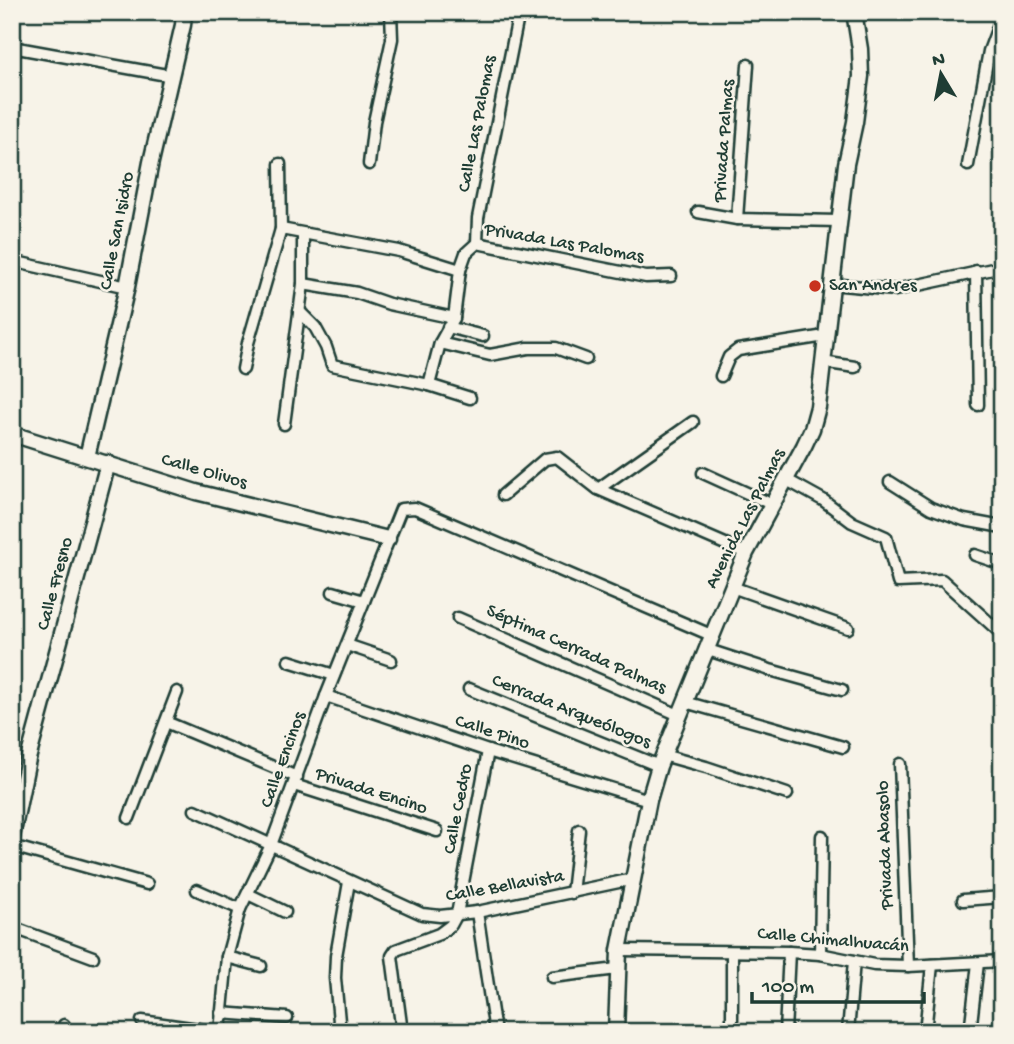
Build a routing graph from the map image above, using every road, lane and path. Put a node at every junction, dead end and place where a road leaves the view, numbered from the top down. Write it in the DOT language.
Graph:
graph roads {
  1 [pos="184,12"];
  2 [pos="391,12"];
  3 [pos="519,12"];
  4 [pos="854,12"];
  5 [pos="1002,16"];
  6 [pos="999,29"];
  7 [pos="12,47"];
  8 [pos="747,65"];
  9 [pos="172,76"];
  10 [pos="280,164"];
  11 [pos="369,164"];
  12 [pos="968,166"];
  13 [pos="698,212"];
  14 [pos="737,219"];
  15 [pos="839,221"];
  16 [pos="281,229"];
  17 [pos="303,234"];
  18 [pos="477,243"];
  19 [pos="12,261"];
  20 [pos="1002,267"];
  21 [pos="460,270"];
  22 [pos="976,271"];
  23 [pos="671,276"];
  24 [pos="303,284"];
  25 [pos="831,284"];
  26 [pos="127,287"];
  27 [pos="299,311"];
  28 [pos="451,322"];
  29 [pos="484,336"];
  30 [pos="825,336"];
  31 [pos="440,343"];
  32 [pos="586,359"];
  33 [pos="822,362"];
  34 [pos="855,368"];
  35 [pos="243,369"];
  36 [pos="721,376"];
  37 [pos="429,384"];
  38 [pos="470,398"];
  39 [pos="978,405"];
  40 [pos="693,422"];
  41 [pos="284,424"];
  42 [pos="12,434"];
  43 [pos="87,457"];
  44 [pos="107,463"];
  45 [pos="703,473"];
  46 [pos="785,479"];
  47 [pos="890,482"];
  48 [pos="598,489"];
  49 [pos="503,495"];
  50 [pos="771,504"];
  51 [pos="1002,527"];
  52 [pos="388,539"];
  53 [pos="746,553"];
  54 [pos="975,555"];
  55 [pos="1002,564"];
  56 [pos="732,587"];
  57 [pos="332,592"];
  58 [pos="364,601"];
  59 [pos="458,618"];
  60 [pos="848,628"];
  61 [pos="1002,634"];
  62 [pos="708,642"];
  63 [pos="347,646"];
  64 [pos="391,660"];
  65 [pos="289,661"];
  66 [pos="334,675"];
  67 [pos="469,689"];
  68 [pos="842,690"];
  69 [pos="177,692"];
  70 [pos="326,696"];
  71 [pos="682,708"];
  72 [pos="166,722"];
  73 [pos="844,747"];
  74 [pos="488,751"];
  75 [pos="661,761"];
  76 [pos="900,764"];
  77 [pos="295,781"];
  78 [pos="787,794"];
  79 [pos="649,800"];
  80 [pos="195,810"];
  81 [pos="129,818"];
  82 [pos="579,830"];
  83 [pos="437,831"];
  84 [pos="12,836"];
  85 [pos="822,836"];
  86 [pos="271,845"];
  87 [pos="12,846"];
  88 [pos="633,879"];
  89 [pos="349,882"];
  90 [pos="147,884"];
  91 [pos="197,890"];
  92 [pos="572,893"];
  93 [pos="248,894"];
  94 [pos="1002,897"];
  95 [pos="964,900"];
  96 [pos="240,909"];
  97 [pos="285,912"];
  98 [pos="477,912"];
  99 [pos="457,914"];
  100 [pos="12,927"];
  101 [pos="619,950"];
  102 [pos="732,952"];
  103 [pos="789,952"];
  104 [pos="820,954"];
  105 [pos="93,957"];
  106 [pos="227,957"];
  107 [pos="854,961"];
  108 [pos="1002,961"];
  109 [pos="978,962"];
  110 [pos="932,965"];
  111 [pos="261,966"];
  112 [pos="908,966"];
  113 [pos="618,969"];
  114 [pos="552,977"];
  115 [pos="221,1013"];
  116 [pos="287,1018"];
  117 [pos="142,1021"];
  118 [pos="220,1032"];
  119 [pos="340,1032"];
  120 [pos="402,1032"];
  121 [pos="495,1032"];
  122 [pos="616,1032"];
  123 [pos="732,1032"];
  124 [pos="785,1032"];
  125 [pos="848,1032"];
  126 [pos="925,1032"];
  127 [pos="970,1032"];
  1 -- 9 [label="street, Calle San Isidro"];
  2 -- 11 [label="street"];
  3 -- 18 [label="street, Calle Las Palomas"];
  4 -- 15 [label="street, Avenida Las Palmas"];
  5 -- 6 [label="street"];
  6 -- 12 [label="street"];
  7 -- 9 [label="street"];
  8 -- 14 [label="street, Privada Palmas"];
  9 -- 26 [label="street, Calle San Isidro"];
  10 -- 16 [label="street"];
  13 -- 14 [label="street, Privada Palmas"];
  14 -- 15 [label="street, Privada Palmas"];
  15 -- 25 [label="street, Avenida Las Palmas"];
  16 -- 17 [label="street"];
  16 -- 35 [label="street"];
  17 -- 21 [label="street"];
  17 -- 24 [label="street"];
  18 -- 21 [label="street, Privada Las Palomas"];
  18 -- 23 [label="street, Privada Las Palomas"];
  19 -- 26 [label="street"];
  20 -- 22 [label="street"];
  21 -- 28 [label="street"];
  22 -- 25 [label="street"];
  22 -- 39 [label="street"];
  24 -- 27 [label="street"];
  24 -- 28 [label="street"];
  25 -- 30 [label="street, Avenida Las Palmas"];
  26 -- 43 [label="street, Calle San Isidro"];
  27 -- 37 [label="street"];
  27 -- 41 [label="street"];
  28 -- 29 [label="street"];
  28 -- 31 [label="street"];
  30 -- 33 [label="street, Avenida Las Palmas"];
  30 -- 36 [label="street"];
  31 -- 32 [label="street"];
  31 -- 37 [label="street"];
  33 -- 34 [label="street"];
  33 -- 46 [label="street, Avenida Las Palmas"];
  37 -- 38 [label="street"];
  40 -- 48 [label="street"];
  42 -- 43 [label="street, Calle Olivos"];
  43 -- 44 [label="street, Calle Olivos"];
  44 -- 52 [label="street, Calle Olivos"];
  44 -- 84 [label="street, Calle Fresno"];
  45 -- 50 [label="street"];
  46 -- 50 [label="street, Avenida Las Palmas"];
  46 -- 61 [label="street"];
  47 -- 51 [label="street"];
  48 -- 49 [label="street"];
  48 -- 53 [label="street"];
  50 -- 53 [label="street, Avenida Las Palmas"];
  52 -- 58 [label="street, Calle Encinos"];
  52 -- 62 [label="street, Calle Encinos"];
  53 -- 56 [label="street, Avenida Las Palmas"];
  54 -- 55 [label="street"];
  56 -- 60 [label="street"];
  56 -- 62 [label="street, Avenida Las Palmas"];
  57 -- 58 [label="street"];
  58 -- 63 [label="street, Calle Encinos"];
  59 -- 71 [label="street, Séptima Cerrada Palmas"];
  62 -- 68 [label="street"];
  62 -- 71 [label="street, Avenida Las Palmas"];
  63 -- 64 [label="street"];
  63 -- 66 [label="street, Calle Encinos"];
  65 -- 66 [label="street"];
  66 -- 70 [label="street, Calle Encinos"];
  67 -- 75 [label="street, Cerrada Arqueólogos"];
  69 -- 72 [label="street"];
  70 -- 74 [label="street, Calle Pino"];
  70 -- 77 [label="street, Calle Encinos"];
  71 -- 73 [label="street, Séptima Cerrada Palmas"];
  71 -- 75 [label="street, Avenida Las Palmas"];
  72 -- 77 [label="street, Privada Encino"];
  72 -- 81 [label="street"];
  74 -- 79 [label="street, Calle Pino"];
  74 -- 99 [label="street, Calle Cedro"];
  75 -- 78 [label="street, Cerrada Arqueólogos"];
  75 -- 79 [label="street, Avenida Las Palmas"];
  76 -- 112 [label="street, Privada Abasolo"];
  77 -- 83 [label="street, Privada Encino"];
  77 -- 86 [label="street, Calle Encinos"];
  79 -- 88 [label="street, Avenida Las Palmas"];
  80 -- 86 [label="street"];
  82 -- 92 [label="street"];
  85 -- 104 [label="street"];
  86 -- 89 [label="street, Calle Bellavista"];
  86 -- 93 [label="street, Calle Encinos"];
  87 -- 90 [label="street"];
  88 -- 92 [label="street, Calle Bellavista"];
  88 -- 101 [label="street, Avenida Las Palmas"];
  89 -- 99 [label="street, Calle Bellavista"];
  89 -- 119 [label="street"];
  91 -- 96 [label="street"];
  92 -- 98 [label="street, Calle Bellavista"];
  93 -- 96 [label="street, Calle Encinos"];
  93 -- 97 [label="street"];
  94 -- 95 [label="street"];
  96 -- 106 [label="street, Calle Encinos"];
  98 -- 99 [label="street, Calle Bellavista"];
  98 -- 121 [label="street"];
  99 -- 120 [label="street"];
  100 -- 105 [label="street"];
  101 -- 102 [label="street, Calle Chimalhuacán"];
  101 -- 113 [label="street, Avenida Las Palmas"];
  102 -- 103 [label="street, Calle Chimalhuacán"];
  102 -- 123 [label="street"];
  103 -- 104 [label="street, Calle Chimalhuacán"];
  103 -- 124 [label="street"];
  104 -- 107 [label="street, Calle Chimalhuacán"];
  106 -- 111 [label="street"];
  106 -- 115 [label="street, Calle Encinos"];
  107 -- 112 [label="street, Calle Chimalhuacán"];
  107 -- 125 [label="street"];
  108 -- 109 [label="street, Calle Chimalhuacán"];
  109 -- 110 [label="street, Calle Chimalhuacán"];
  109 -- 127 [label="street"];
  110 -- 112 [label="street, Calle Chimalhuacán"];
  110 -- 126 [label="street"];
  113 -- 114 [label="street"];
  113 -- 122 [label="street, Avenida Las Palmas"];
  115 -- 116 [label="street"];
  115 -- 118 [label="street, Calle Encinos"];
  117 -- 118 [label="street"];
}
